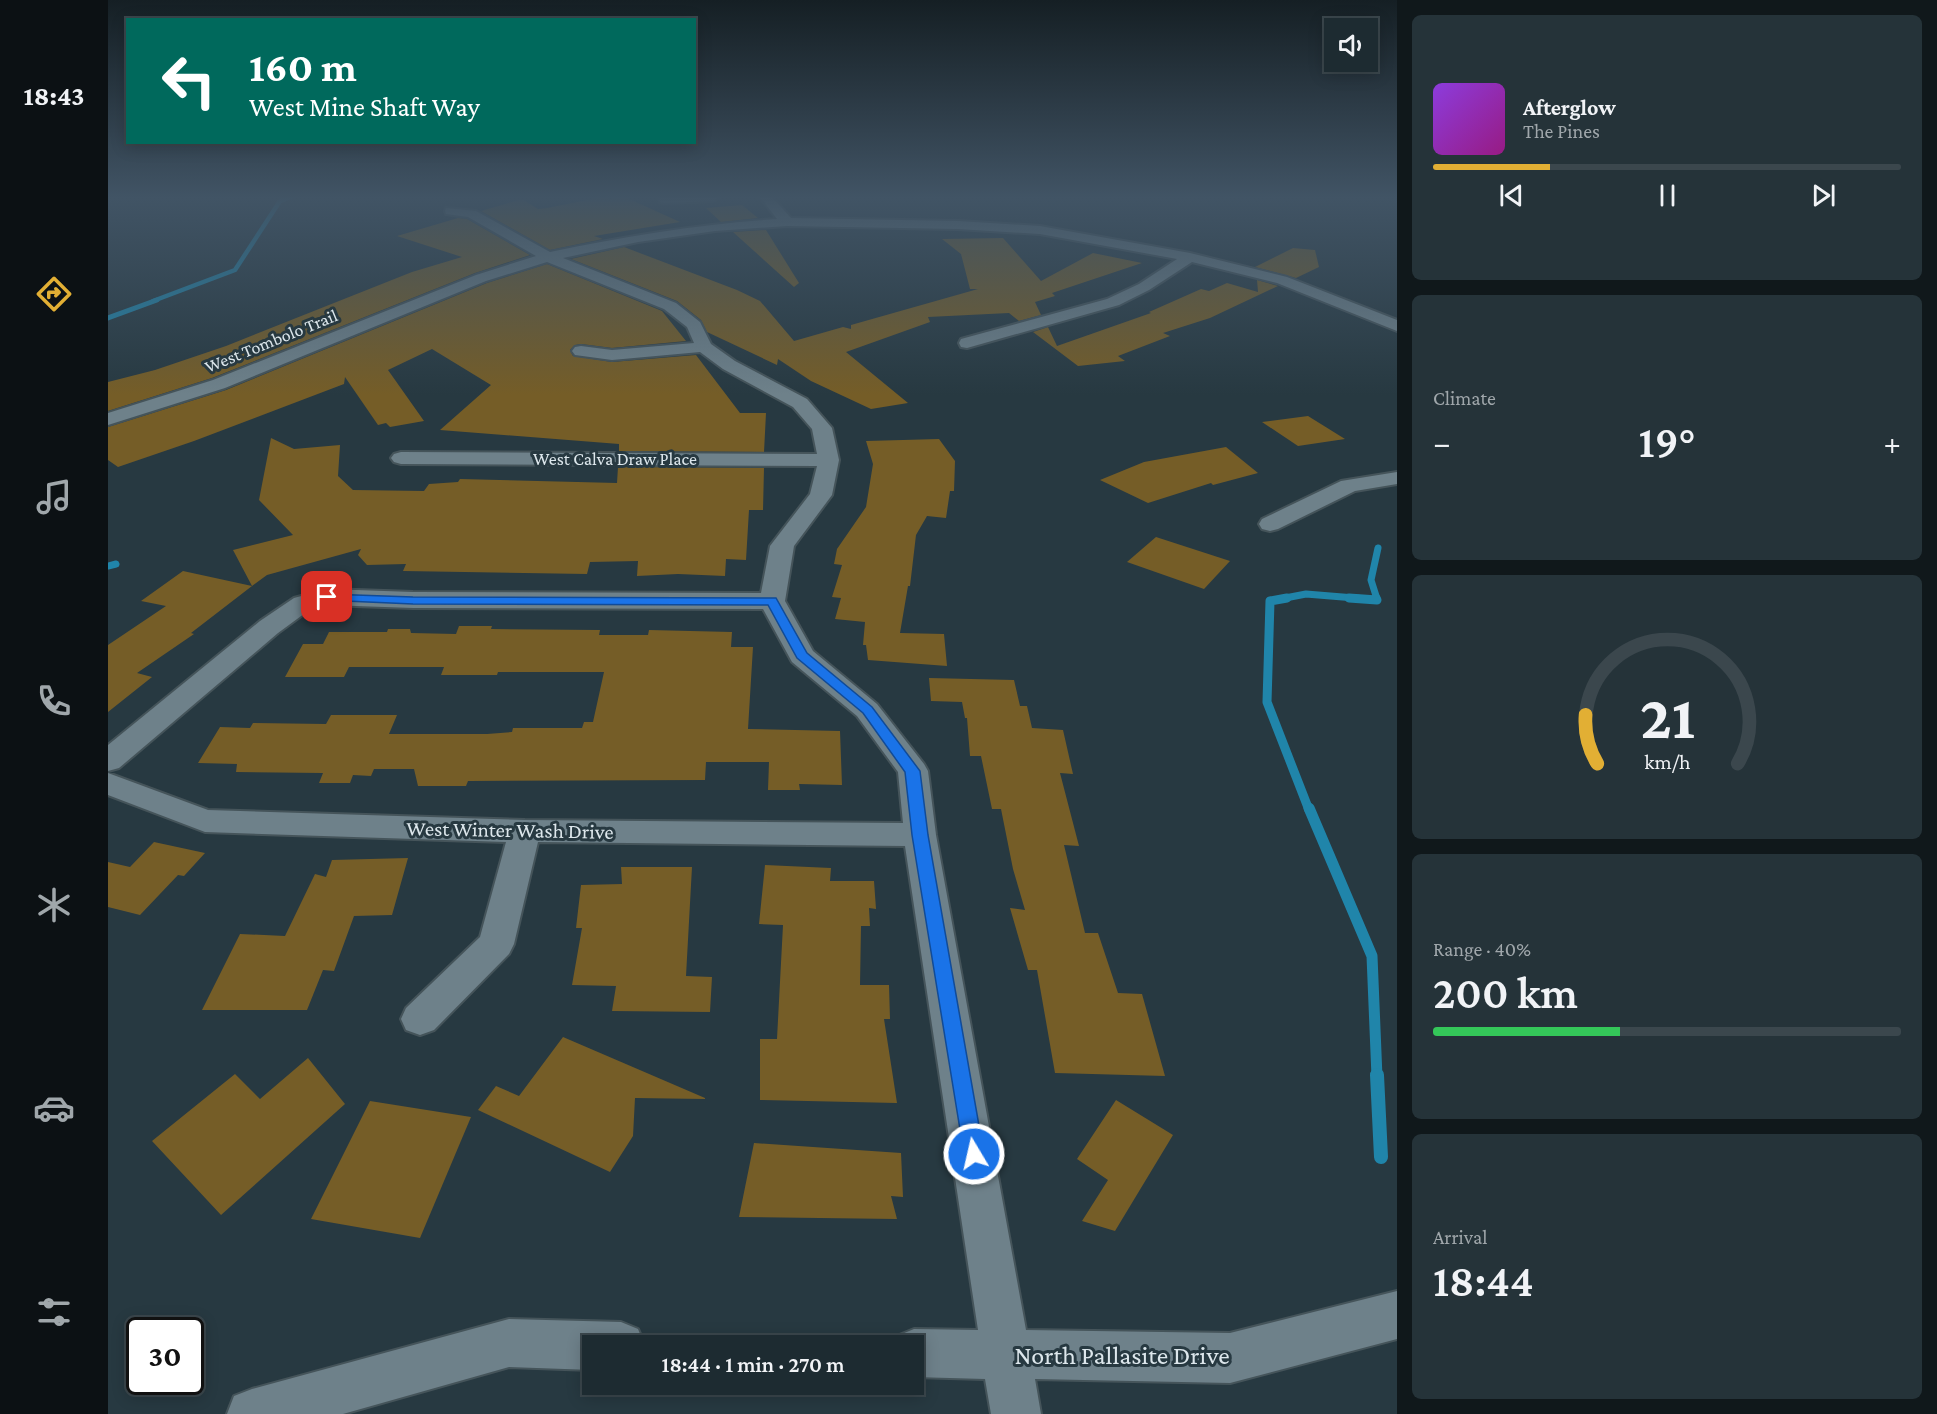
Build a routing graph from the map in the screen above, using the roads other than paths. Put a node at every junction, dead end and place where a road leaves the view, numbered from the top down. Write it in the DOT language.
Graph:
graph roads {
  1 [pos="529,263"];
  2 [pos="563,263"];
  3 [pos="1181,263"];
  4 [pos="1214,263"];
  5 [pos="1397,326"];
  6 [pos="967,343"];
  7 [pos="704,347"];
  8 [pos="581,351"];
  9 [pos="108,419"];
  10 [pos="401,458"];
  11 [pos="829,460"];
  12 [pos="1397,478"];
  13 [pos="1270,524"];
  14 [pos="772,601"];
  15 [pos="108,761"];
  16 [pos="108,783"];
  17 [pos="525,831"];
  18 [pos="920,835"];
  19 [pos="420,1019"];
  20 [pos="1397,1315"];
  21 [pos="582,1345"];
  22 [pos="924,1353"];
  23 [pos="1008,1356"];
  24 [pos="252,1414"];
  25 [pos="1016,1414"];
  1 -- 9 [label="street, West Tombolo Trail"];
  2 -- 7 [label="street"];
  3 -- 6 [label="street"];
  4 -- 5 [label="street, West Tombolo Trail"];
  7 -- 8 [label="street"];
  7 -- 11 [label="street"];
  10 -- 11 [label="street, West Calva Draw Place"];
  11 -- 14 [label="street"];
  12 -- 13 [label="street"];
  14 -- 15 [label="street"];
  14 -- 18 [label="street"];
  16 -- 17 [label="street, West Winter Wash Drive"];
  17 -- 18 [label="street, West Winter Wash Drive"];
  17 -- 19 [label="street"];
  18 -- 23 [label="street"];
  20 -- 23 [label="street, North Pallasite Drive"];
  21 -- 24 [label="street"];
  22 -- 23 [label="street, North Pallasite Drive"];
  23 -- 25 [label="street"];
}
